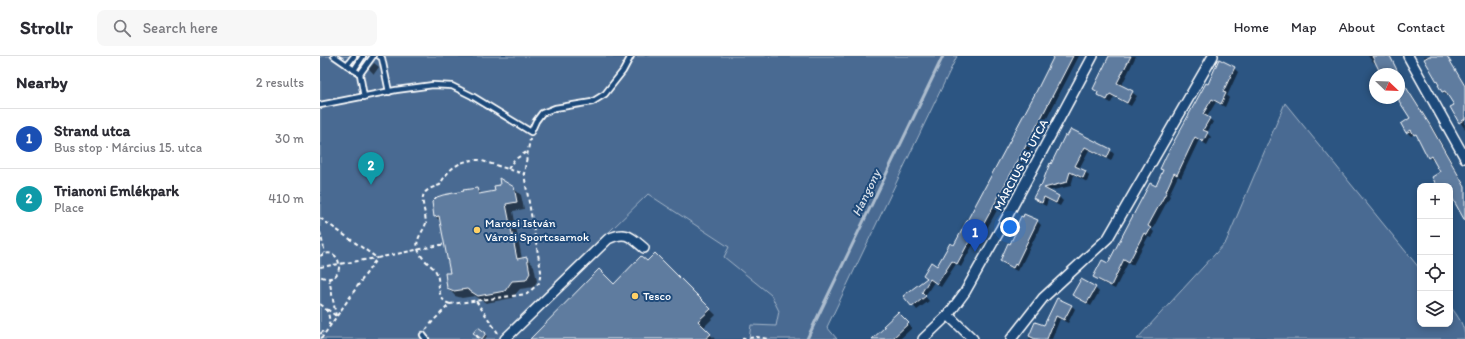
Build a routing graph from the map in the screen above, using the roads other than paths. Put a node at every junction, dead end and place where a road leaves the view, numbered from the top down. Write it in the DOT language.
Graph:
graph roads {
  1 [pos="334,56"];
  2 [pos="354,56"];
  3 [pos="363,56"];
  4 [pos="373,56"];
  5 [pos="379,56"];
  6 [pos="631,56"];
  7 [pos="1093,56"];
  8 [pos="1213,56"];
  9 [pos="1408,56"];
  10 [pos="342,58"];
  11 [pos="347,65"];
  12 [pos="354,70"];
  13 [pos="360,74"];
  14 [pos="389,92"];
  15 [pos="364,97"];
  16 [pos="320,105"];
  17 [pos="1465,158"];
  18 [pos="644,248"];
  19 [pos="948,315"];
  20 [pos="505,339"];
  21 [pos="923,339"];
  22 [pos="974,339"];
  23 [pos="1010,339"];
  1 -- 10 [label="lane"];
  2 -- 11 [label="lane"];
  3 -- 12 [label="lane"];
  4 -- 13 [label="lane"];
  5 -- 14 [label="lane"];
  6 -- 14 [label="lane"];
  7 -- 19 [label="street, MÁRCIUS 15. UTCA"];
  8 -- 23 [label="street"];
  9 -- 17 [label="street"];
  10 -- 11 [label="lane"];
  11 -- 12 [label="lane"];
  12 -- 13 [label="lane"];
  13 -- 15 [label="lane"];
  14 -- 15 [label="lane"];
  15 -- 16 [label="lane"];
  18 -- 20 [label="street"];
  19 -- 21 [label="street, MÁRCIUS 15. UTCA"];
  19 -- 22 [label="street"];
}
